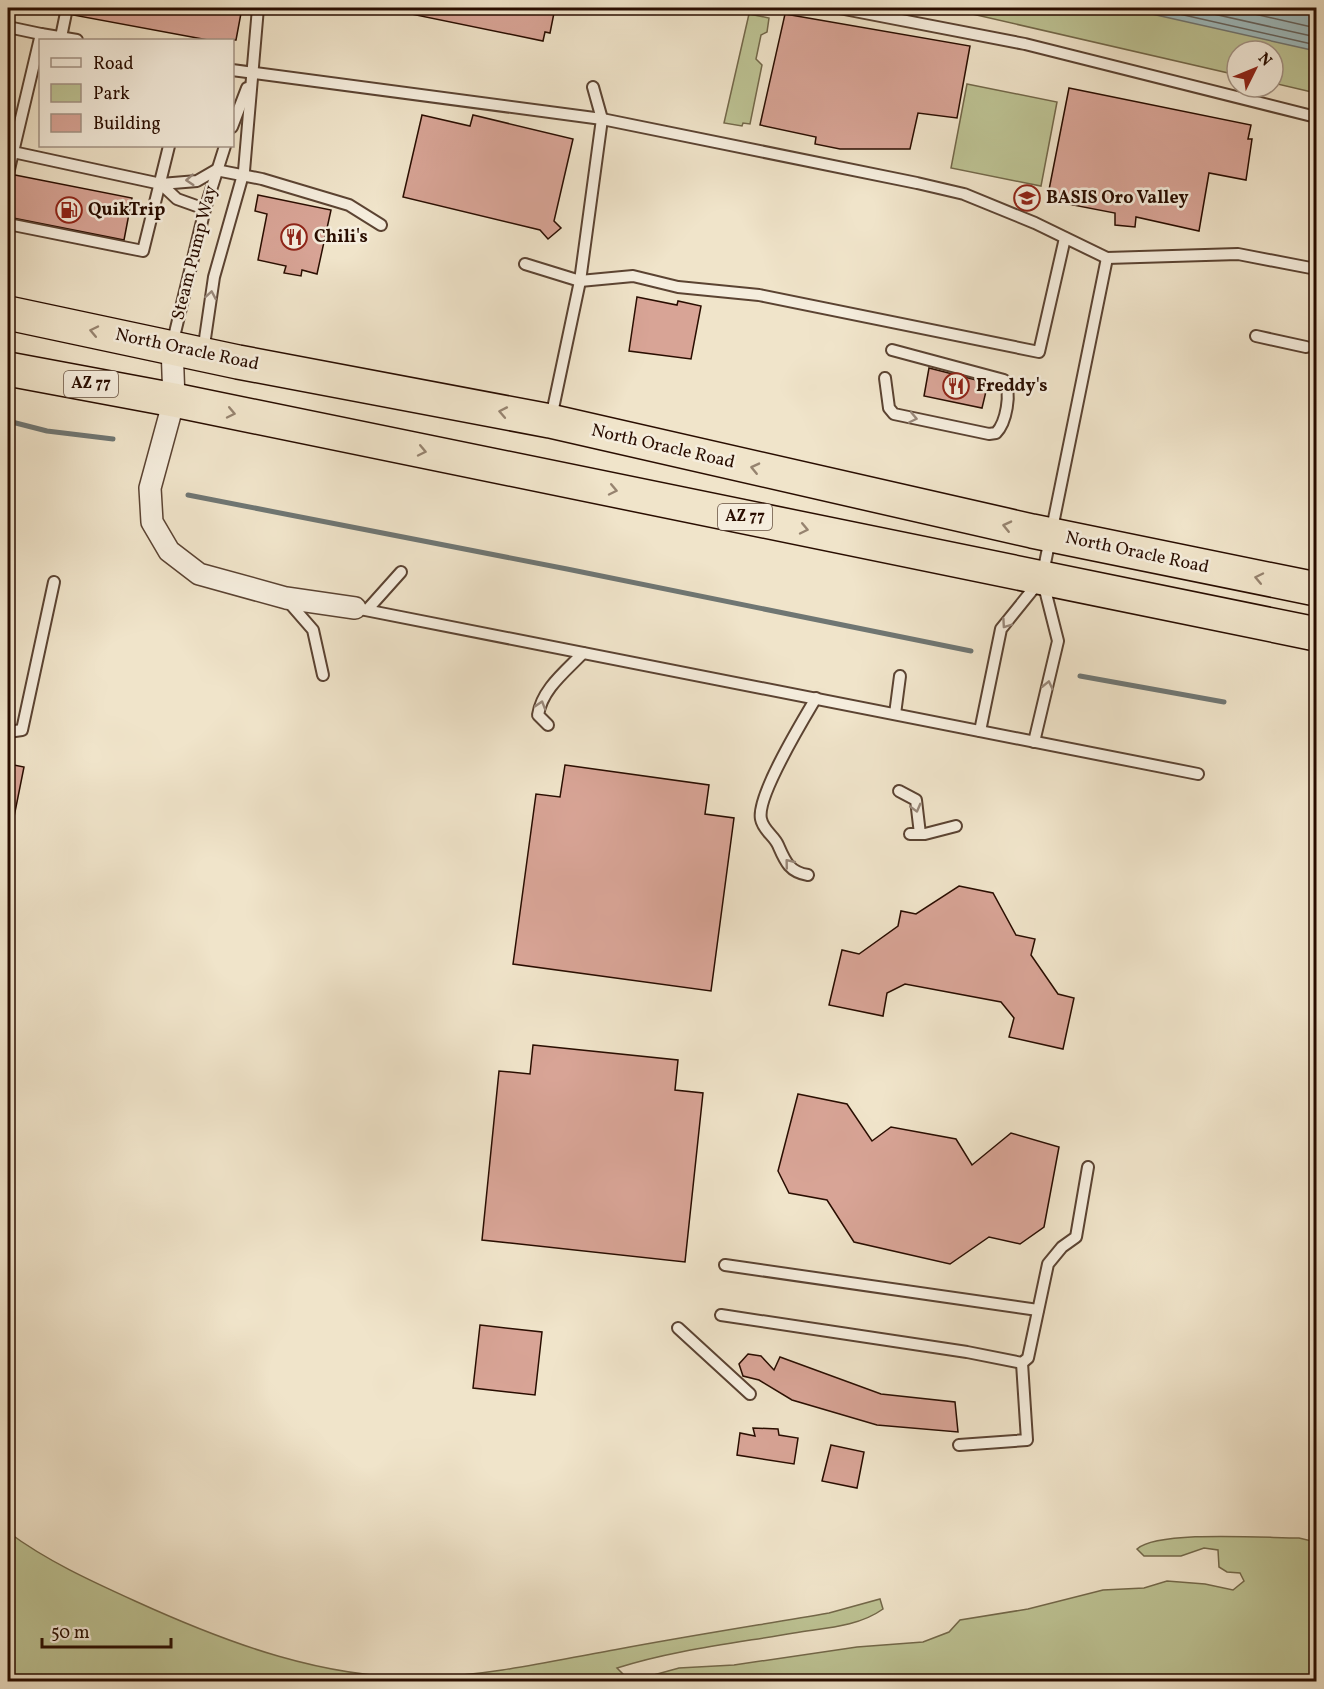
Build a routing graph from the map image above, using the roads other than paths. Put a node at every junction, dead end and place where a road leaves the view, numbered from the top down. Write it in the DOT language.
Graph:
graph roads {
  1 [pos="67,8"];
  2 [pos="258,8"];
  3 [pos="839,8"];
  4 [pos="8,27"];
  5 [pos="41,34"];
  6 [pos="61,38"];
  7 [pos="40,39"];
  8 [pos="69,39"];
  9 [pos="39,50"];
  10 [pos="37,67"];
  11 [pos="234,70"];
  12 [pos="252,74"];
  13 [pos="593,87"];
  14 [pos="1317,117"];
  15 [pos="602,119"];
  16 [pos="234,122"];
  17 [pos="169,147"];
  18 [pos="225,147"];
  19 [pos="13,152"];
  20 [pos="216,170"];
  21 [pos="8,174"];
  22 [pos="242,175"];
  23 [pos="161,184"];
  24 [pos="205,209"];
  25 [pos="8,224"];
  26 [pos="381,225"];
  27 [pos="1065,238"];
  28 [pos="1107,258"];
  29 [pos="525,264"];
  30 [pos="1317,268"];
  31 [pos="580,281"];
  32 [pos="8,313"];
  33 [pos="1256,336"];
  34 [pos="172,346"];
  35 [pos="1306,347"];
  36 [pos="892,350"];
  37 [pos="203,352"];
  38 [pos="8,369"];
  39 [pos="885,378"];
  40 [pos="174,399"];
  41 [pos="550,421"];
  42 [pos="1051,535"];
  43 [pos="401,572"];
  44 [pos="1042,578"];
  45 [pos="54,582"];
  46 [pos="1317,590"];
  47 [pos="286,598"];
  48 [pos="361,609"];
  49 [pos="1317,634"];
  50 [pos="583,652"];
  51 [pos="323,675"];
  52 [pos="900,676"];
  53 [pos="816,698"];
  54 [pos="895,714"];
  55 [pos="548,725"];
  56 [pos="980,731"];
  57 [pos="8,732"];
  58 [pos="1034,742"];
  59 [pos="1198,774"];
  60 [pos="899,790"];
  61 [pos="956,825"];
  62 [pos="808,875"];
  63 [pos="1088,1167"];
  64 [pos="725,1265"];
  65 [pos="1038,1310"];
  66 [pos="721,1315"];
  67 [pos="678,1328"];
  68 [pos="1022,1363"];
  69 [pos="750,1394"];
  70 [pos="959,1445"];
  1 -- 6 [label="lane"];
  2 -- 12 [label="lane, Steam Pump Way"];
  3 -- 14 [label="lane"];
  4 -- 5 [label="lane"];
  5 -- 6 [label="lane"];
  5 -- 7 [label="lane"];
  6 -- 8 [label="lane"];
  9 -- 10 [label="lane"];
  10 -- 19 [label="lane"];
  11 -- 12 [label="lane"];
  12 -- 15 [label="lane"];
  12 -- 16 [label="lane, Steam Pump Way"];
  12 -- 22 [label="lane, Steam Pump Way"];
  13 -- 15 [label="lane"];
  15 -- 27 [label="lane"];
  15 -- 31 [label="lane"];
  17 -- 23 [label="lane"];
  18 -- 20 [label="lane, Steam Pump Way"];
  19 -- 21 [label="lane"];
  19 -- 23 [label="lane"];
  20 -- 22 [label="lane"];
  20 -- 23 [label="lane, one-way"];
  20 -- 24 [label="lane, Steam Pump Way"];
  22 -- 26 [label="lane"];
  37 -- 22 [label="lane, Steam Pump Way, one-way"];
  23 -- 24 [label="lane"];
  23 -- 25 [label="lane"];
  24 -- 34 [label="lane, Steam Pump Way"];
  27 -- 28 [label="lane"];
  27 -- 31 [label="lane"];
  28 -- 30 [label="lane"];
  28 -- 42 [label="lane"];
  29 -- 31 [label="lane"];
  31 -- 41 [label="lane"];
  34 -- 32 [label="highway, North Oracle Road, one-way"];
  33 -- 35 [label="lane"];
  34 -- 37 [label="highway, North Oracle Road"];
  34 -- 40 [label="street, Steam Pump Way"];
  39 -- 36 [label="lane, one-way"];
  37 -- 40 [label="street"];
  41 -- 37 [label="highway, North Oracle Road, one-way"];
  38 -- 40 [label="highway, AZ 77"];
  40 -- 44 [label="highway, AZ 77, one-way"];
  40 -- 47 [label="street, Steam Pump Way"];
  42 -- 41 [label="highway, North Oracle Road, one-way"];
  42 -- 44 [label="lane"];
  46 -- 42 [label="highway, North Oracle Road, one-way"];
  43 -- 48 [label="lane"];
  44 -- 49 [label="highway, AZ 77"];
  44 -- 56 [label="lane, one-way"];
  58 -- 44 [label="lane, one-way"];
  45 -- 57 [label="lane"];
  47 -- 48 [label="street, Steam Pump Way"];
  47 -- 51 [label="lane"];
  48 -- 50 [label="lane"];
  50 -- 53 [label="lane"];
  55 -- 50 [label="lane, one-way"];
  52 -- 54 [label="lane"];
  53 -- 54 [label="lane"];
  62 -- 53 [label="lane, one-way"];
  54 -- 56 [label="lane"];
  56 -- 58 [label="lane"];
  58 -- 59 [label="lane"];
  60 -- 61 [label="lane, one-way"];
  63 -- 65 [label="lane"];
  64 -- 65 [label="lane"];
  65 -- 68 [label="lane"];
  66 -- 68 [label="lane"];
  67 -- 69 [label="lane"];
  68 -- 70 [label="lane"];
}
